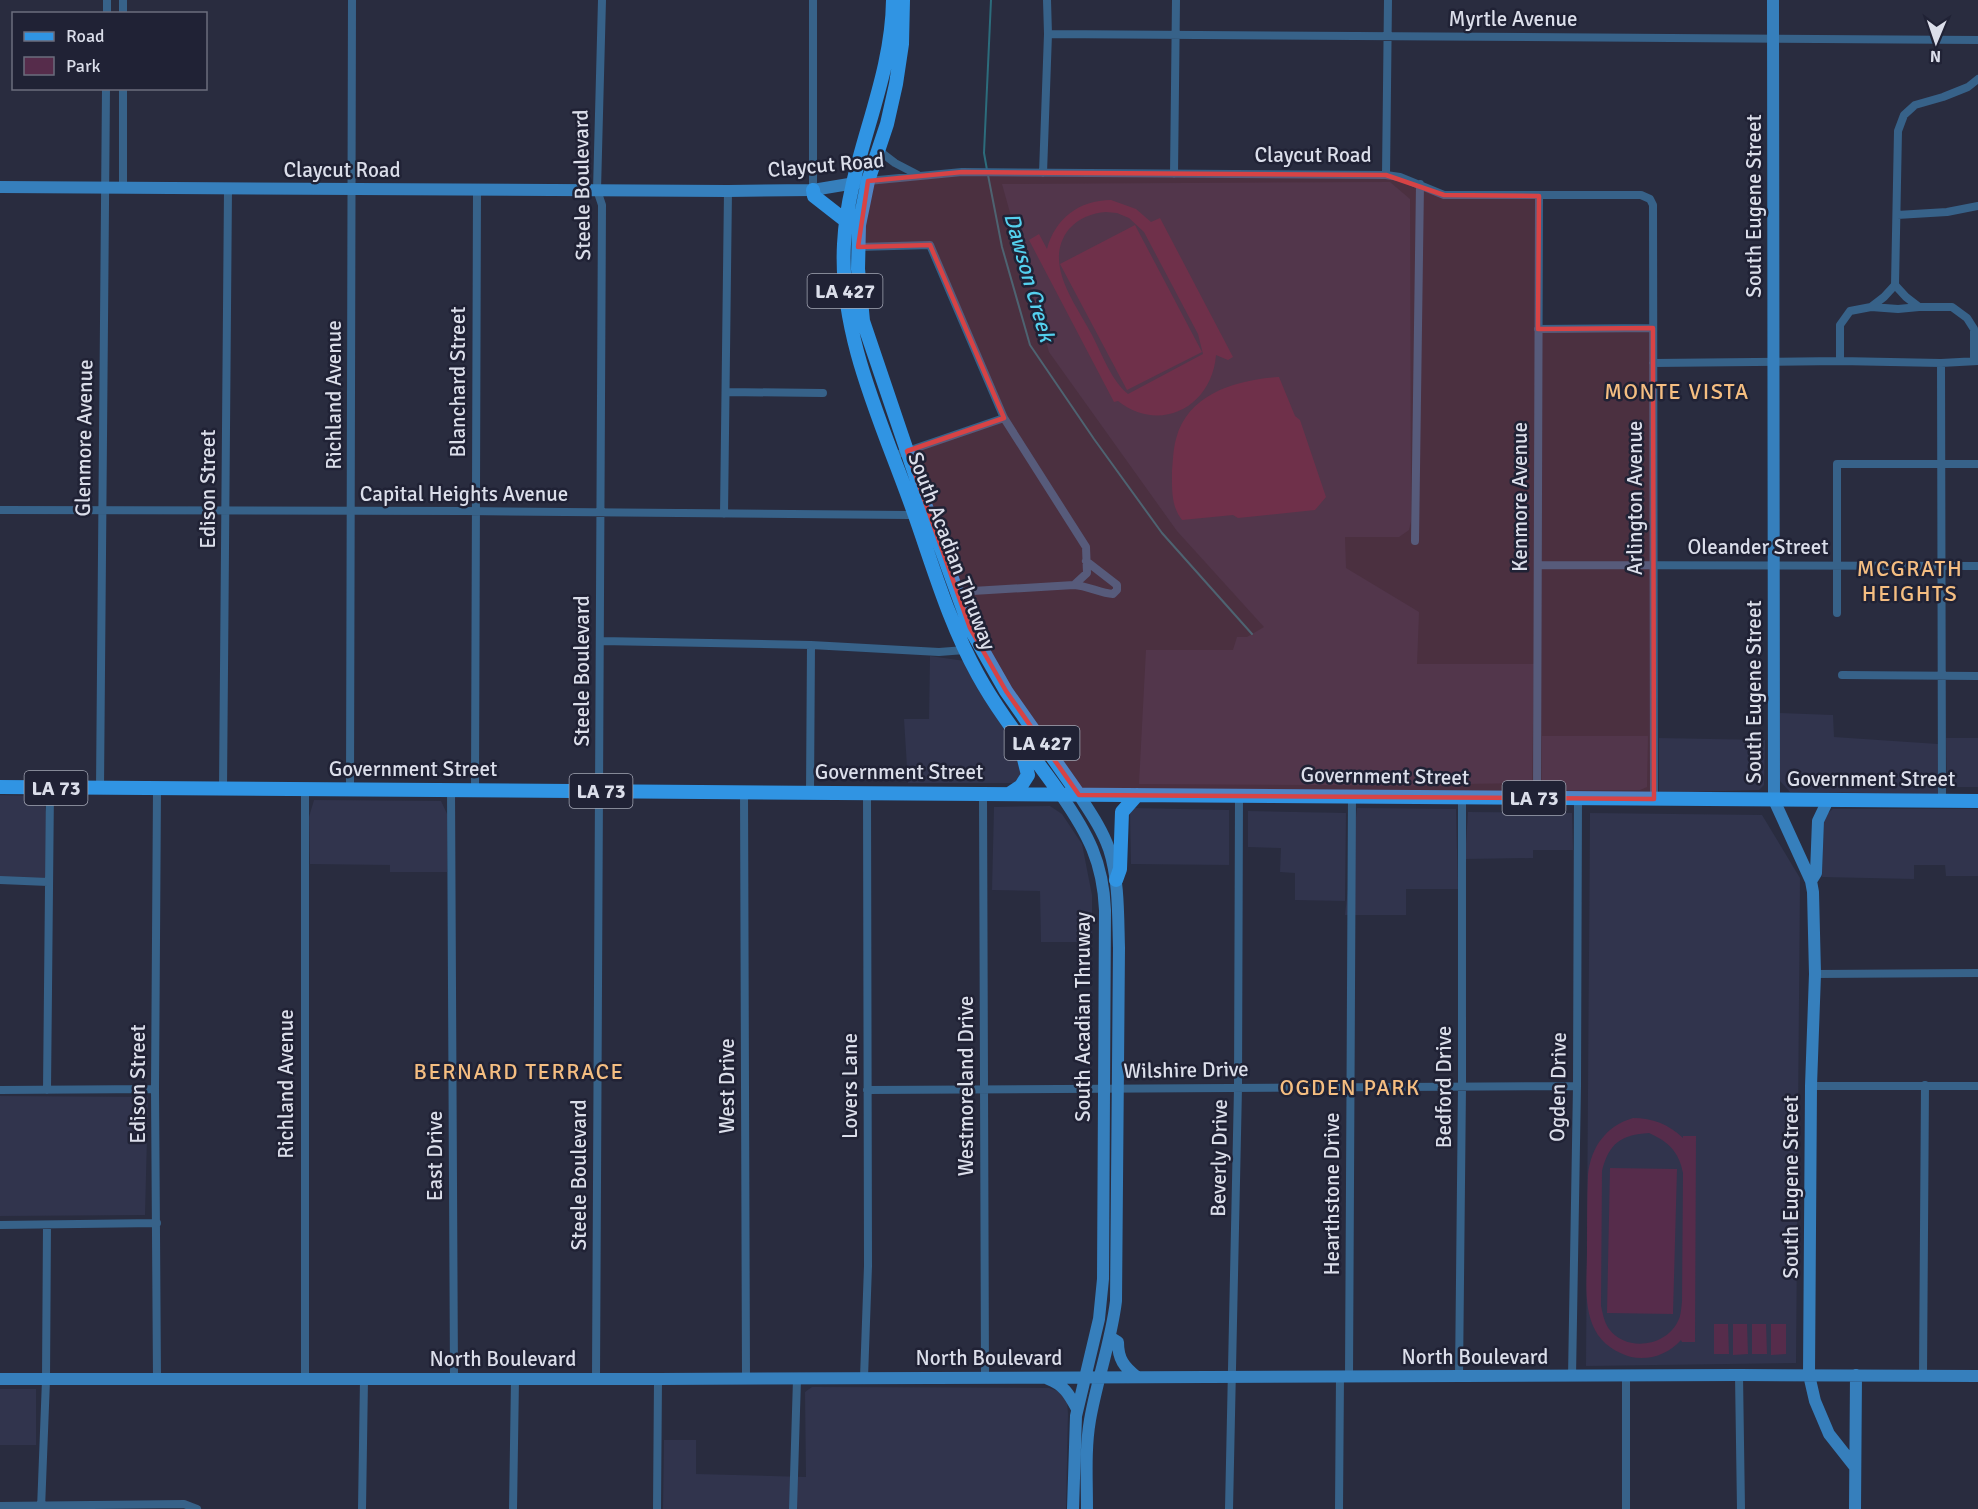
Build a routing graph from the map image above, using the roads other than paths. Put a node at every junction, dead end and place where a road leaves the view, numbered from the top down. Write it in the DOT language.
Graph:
graph roads {
  1 [pos="352,0"];
  2 [pos="602,0"];
  3 [pos="813,0"];
  4 [pos="892,0"];
  5 [pos="903,0"];
  6 [pos="1047,0"];
  7 [pos="1176,0"];
  8 [pos="1388,0"];
  9 [pos="1773,0"];
  10 [pos="1048,34"];
  11 [pos="1175,35"];
  12 [pos="1388,36"];
  13 [pos="1773,39"];
  14 [pos="1978,40"];
  15 [pos="1978,79"];
  16 [pos="106,90"];
  17 [pos="123,90"];
  18 [pos="878,150"];
  19 [pos="1043,173"];
  20 [pos="1174,174"];
  21 [pos="918,175"];
  22 [pos="1386,175"];
  23 [pos="868,181"];
  24 [pos="853,184"];
  25 [pos="1420,184"];
  26 [pos="0,187"];
  27 [pos="105,188"];
  28 [pos="123,188"];
  29 [pos="228,189"];
  30 [pos="352,189"];
  31 [pos="477,190"];
  32 [pos="597,190"];
  33 [pos="813,190"];
  34 [pos="728,191"];
  35 [pos="1539,196"];
  36 [pos="1650,199"];
  37 [pos="1978,206"];
  38 [pos="1897,215"];
  39 [pos="846,221"];
  40 [pos="858,247"];
  41 [pos="1895,285"];
  42 [pos="1871,307"];
  43 [pos="1919,307"];
  44 [pos="1653,328"];
  45 [pos="1538,329"];
  46 [pos="1840,361"];
  47 [pos="1976,361"];
  48 [pos="1774,362"];
  49 [pos="1653,363"];
  50 [pos="1941,363"];
  51 [pos="726,392"];
  52 [pos="823,393"];
  53 [pos="1004,418"];
  54 [pos="908,451"];
  55 [pos="893,456"];
  56 [pos="1942,464"];
  57 [pos="1978,464"];
  58 [pos="919,508"];
  59 [pos="0,510"];
  60 [pos="101,510"];
  61 [pos="226,511"];
  62 [pos="351,511"];
  63 [pos="476,511"];
  64 [pos="600,513"];
  65 [pos="724,514"];
  66 [pos="1415,542"];
  67 [pos="1086,561"];
  68 [pos="1836,564"];
  69 [pos="1538,565"];
  70 [pos="1653,565"];
  71 [pos="1774,565"];
  72 [pos="1942,566"];
  73 [pos="1978,566"];
  74 [pos="1074,585"];
  75 [pos="956,592"];
  76 [pos="1836,613"];
  77 [pos="601,641"];
  78 [pos="811,645"];
  79 [pos="965,650"];
  80 [pos="1842,675"];
  81 [pos="1941,676"];
  82 [pos="1978,676"];
  83 [pos="1017,733"];
  84 [pos="0,787"];
  85 [pos="50,788"];
  86 [pos="100,788"];
  87 [pos="157,789"];
  88 [pos="223,789"];
  89 [pos="305,789"];
  90 [pos="350,790"];
  91 [pos="452,790"];
  92 [pos="475,790"];
  93 [pos="598,791"];
  94 [pos="744,792"];
  95 [pos="810,793"];
  96 [pos="867,793"];
  97 [pos="983,794"];
  98 [pos="1009,794"];
  99 [pos="1061,795"];
  100 [pos="1079,795"];
  101 [pos="1137,795"];
  102 [pos="1239,795"];
  103 [pos="1352,796"];
  104 [pos="1462,798"];
  105 [pos="1538,798"];
  106 [pos="1578,798"];
  107 [pos="1654,799"];
  108 [pos="1774,800"];
  109 [pos="1828,800"];
  110 [pos="1942,801"];
  111 [pos="1978,801"];
  112 [pos="0,880"];
  113 [pos="1116,880"];
  114 [pos="1811,881"];
  115 [pos="48,882"];
  116 [pos="1978,973"];
  117 [pos="1815,974"];
  118 [pos="1925,1085"];
  119 [pos="1462,1086"];
  120 [pos="1577,1086"];
  121 [pos="1810,1086"];
  122 [pos="1978,1086"];
  123 [pos="1350,1087"];
  124 [pos="1104,1088"];
  125 [pos="1238,1088"];
  126 [pos="155,1089"];
  127 [pos="984,1089"];
  128 [pos="0,1090"];
  129 [pos="47,1090"];
  130 [pos="867,1090"];
  131 [pos="1118,1090"];
  132 [pos="157,1223"];
  133 [pos="47,1224"];
  134 [pos="0,1225"];
  135 [pos="1110,1338"];
  136 [pos="1739,1375"];
  137 [pos="1809,1375"];
  138 [pos="1856,1375"];
  139 [pos="1923,1376"];
  140 [pos="1978,1376"];
  141 [pos="985,1377"];
  142 [pos="1044,1377"];
  143 [pos="1084,1377"];
  144 [pos="1137,1377"];
  145 [pos="1234,1377"];
  146 [pos="1344,1377"];
  147 [pos="1459,1377"];
  148 [pos="1572,1377"];
  149 [pos="1626,1377"];
  150 [pos="454,1378"];
  151 [pos="596,1378"];
  152 [pos="797,1378"];
  153 [pos="864,1378"];
  154 [pos="1101,1378"];
  155 [pos="0,1379"];
  156 [pos="157,1379"];
  157 [pos="305,1379"];
  158 [pos="364,1379"];
  159 [pos="515,1379"];
  160 [pos="658,1379"];
  161 [pos="746,1379"];
  162 [pos="46,1380"];
  163 [pos="1077,1409"];
  164 [pos="1855,1467"];
  165 [pos="0,1506"];
  166 [pos="41,1508"];
  167 [pos="197,1509"];
  168 [pos="362,1509"];
  169 [pos="513,1509"];
  170 [pos="657,1509"];
  171 [pos="793,1509"];
  172 [pos="1073,1509"];
  173 [pos="1087,1509"];
  174 [pos="1229,1509"];
  175 [pos="1339,1509"];
  176 [pos="1626,1509"];
  177 [pos="1741,1509"];
  178 [pos="1855,1509"];
  1 -- 30 [label="street, Richland Avenue"];
  2 -- 32 [label="street, Steele Boulevard"];
  3 -- 33 [label="street"];
  4 -- 24 [label="main road, South Acadian Thruway / LA 427"];
  5 -- 18 [label="main road, South Acadian Thruway / LA 427"];
  6 -- 10 [label="street"];
  7 -- 11 [label="street"];
  8 -- 12 [label="street"];
  9 -- 13 [label="street, South Eugene Street"];
  10 -- 11 [label="street, Myrtle Avenue"];
  10 -- 19 [label="street"];
  11 -- 12 [label="street, Myrtle Avenue"];
  11 -- 20 [label="street"];
  12 -- 13 [label="street, Myrtle Avenue"];
  12 -- 22 [label="street"];
  13 -- 14 [label="street, Myrtle Avenue"];
  13 -- 48 [label="street, South Eugene Street"];
  15 -- 38 [label="street"];
  16 -- 27 [label="street, Glenmore Avenue"];
  17 -- 28 [label="street"];
  18 -- 21 [label="street"];
  18 -- 23 [label="main road, South Acadian Thruway / LA 427"];
  19 -- 20 [label="street, Claycut Road"];
  19 -- 21 [label="street, Claycut Road"];
  20 -- 22 [label="street, Claycut Road"];
  21 -- 23 [label="street, Claycut Road"];
  22 -- 25 [label="street, Claycut Road"];
  23 -- 24 [label="street, Claycut Road"];
  23 -- 40 [label="main road, South Acadian Thruway / LA 427"];
  24 -- 33 [label="street, Claycut Road"];
  24 -- 39 [label="main road, South Acadian Thruway / LA 427"];
  25 -- 35 [label="street, Claycut Road"];
  25 -- 66 [label="street"];
  26 -- 27 [label="street, Claycut Road"];
  27 -- 28 [label="street, Claycut Road"];
  27 -- 60 [label="street, Glenmore Avenue"];
  28 -- 29 [label="street, Claycut Road"];
  29 -- 30 [label="street, Claycut Road"];
  29 -- 61 [label="street, Edison Street"];
  30 -- 31 [label="street, Claycut Road"];
  30 -- 62 [label="street, Richland Avenue"];
  31 -- 32 [label="street, Claycut Road"];
  31 -- 63 [label="street, Blanchard Street"];
  32 -- 34 [label="street, Claycut Road"];
  32 -- 64 [label="street, Steele Boulevard"];
  33 -- 34 [label="street, Claycut Road"];
  33 -- 39 [label="main road"];
  34 -- 51 [label="street"];
  35 -- 36 [label="street, Claycut Road"];
  35 -- 45 [label="street, Kenmore Avenue"];
  36 -- 44 [label="street, Arlington Avenue"];
  37 -- 38 [label="street"];
  38 -- 41 [label="street"];
  39 -- 55 [label="main road, South Acadian Thruway / LA 427"];
  40 -- 53 [label="street"];
  40 -- 54 [label="main road, South Acadian Thruway / LA 427"];
  41 -- 42 [label="street"];
  41 -- 43 [label="street"];
  42 -- 43 [label="street"];
  42 -- 46 [label="street"];
  43 -- 47 [label="street"];
  44 -- 45 [label="street"];
  44 -- 49 [label="street, Arlington Avenue"];
  45 -- 69 [label="street, Kenmore Avenue"];
  46 -- 48 [label="street"];
  46 -- 50 [label="street"];
  47 -- 50 [label="street"];
  48 -- 49 [label="street"];
  48 -- 71 [label="street, South Eugene Street"];
  49 -- 70 [label="street, Arlington Avenue"];
  50 -- 56 [label="street"];
  51 -- 52 [label="street"];
  51 -- 65 [label="street"];
  53 -- 54 [label="street"];
  53 -- 67 [label="street"];
  54 -- 55 [label="street"];
  54 -- 58 [label="main road, South Acadian Thruway / LA 427"];
  55 -- 58 [label="main road, South Acadian Thruway / LA 427"];
  56 -- 57 [label="street"];
  56 -- 68 [label="street"];
  56 -- 72 [label="street"];
  58 -- 65 [label="street, Capital Heights Avenue"];
  58 -- 75 [label="main road, South Acadian Thruway / LA 427"];
  58 -- 79 [label="main road, South Acadian Thruway / LA 427"];
  59 -- 60 [label="street, Capital Heights Avenue"];
  60 -- 61 [label="street, Capital Heights Avenue"];
  60 -- 86 [label="street, Glenmore Avenue"];
  61 -- 62 [label="street, Capital Heights Avenue"];
  61 -- 88 [label="street, Edison Street"];
  62 -- 63 [label="street, Capital Heights Avenue"];
  62 -- 90 [label="street, Richland Avenue"];
  63 -- 64 [label="street, Capital Heights Avenue"];
  63 -- 92 [label="street, Blanchard Street"];
  64 -- 65 [label="street, Capital Heights Avenue"];
  64 -- 77 [label="street, Steele Boulevard"];
  67 -- 74 [label="street"];
  67 -- 74 [label="street"];
  68 -- 71 [label="street, Oleander Street"];
  68 -- 72 [label="street, Oleander Street"];
  68 -- 76 [label="street"];
  69 -- 70 [label="street, Oleander Street"];
  69 -- 105 [label="street, Kenmore Avenue"];
  70 -- 71 [label="street, Oleander Street"];
  70 -- 107 [label="street, Arlington Avenue"];
  71 -- 108 [label="street, South Eugene Street"];
  72 -- 73 [label="street, Oleander Street"];
  72 -- 81 [label="street"];
  74 -- 75 [label="street"];
  75 -- 100 [label="main road, South Acadian Thruway / LA 427"];
  77 -- 78 [label="street"];
  77 -- 93 [label="street, Steele Boulevard"];
  78 -- 79 [label="street"];
  78 -- 95 [label="street"];
  79 -- 83 [label="main road, South Acadian Thruway / LA 427"];
  80 -- 81 [label="street"];
  81 -- 82 [label="street"];
  81 -- 110 [label="street"];
  83 -- 98 [label="main road"];
  83 -- 99 [label="main road, South Acadian Thruway / LA 427"];
  84 -- 85 [label="main road, Government Street / LA 73"];
  85 -- 86 [label="main road, Government Street / LA 73"];
  85 -- 115 [label="street"];
  86 -- 87 [label="main road, Government Street / LA 73"];
  87 -- 88 [label="main road, Government Street / LA 73"];
  87 -- 126 [label="street, Edison Street"];
  88 -- 89 [label="main road, Government Street / LA 73"];
  89 -- 90 [label="main road, Government Street / LA 73"];
  89 -- 157 [label="street, Richland Avenue"];
  90 -- 91 [label="main road, Government Street / LA 73"];
  91 -- 92 [label="main road, Government Street / LA 73"];
  91 -- 150 [label="street, East Drive"];
  92 -- 93 [label="main road, Government Street / LA 73"];
  93 -- 94 [label="main road, Government Street / LA 73"];
  93 -- 151 [label="street, Steele Boulevard"];
  94 -- 95 [label="main road, Government Street / LA 73"];
  94 -- 161 [label="street, West Drive"];
  95 -- 96 [label="main road, Government Street / LA 73"];
  96 -- 97 [label="main road, Government Street / LA 73"];
  96 -- 130 [label="street, Lovers Lane"];
  97 -- 98 [label="main road, Government Street / LA 73"];
  97 -- 127 [label="street, Westmoreland Drive"];
  98 -- 99 [label="main road, Government Street / LA 73"];
  99 -- 100 [label="main road, Government Street / LA 73"];
  99 -- 124 [label="street, South Acadian Thruway"];
  100 -- 101 [label="main road, Government Street / LA 73"];
  100 -- 113 [label="street, South Acadian Thruway / LA 427"];
  101 -- 102 [label="main road, Government Street / LA 73"];
  101 -- 113 [label="main road"];
  102 -- 103 [label="main road, Government Street / LA 73"];
  102 -- 125 [label="street, Beverly Drive"];
  103 -- 104 [label="main road, Government Street / LA 73"];
  103 -- 123 [label="street, Hearthstone Drive"];
  104 -- 105 [label="main road, Government Street / LA 73"];
  104 -- 119 [label="street, Bedford Drive"];
  105 -- 106 [label="main road, Government Street / LA 73"];
  106 -- 107 [label="main road, Government Street / LA 73"];
  106 -- 120 [label="street, Ogden Drive"];
  107 -- 108 [label="main road, Government Street / LA 73"];
  108 -- 109 [label="main road, Government Street / LA 73"];
  108 -- 114 [label="street, South Eugene Street"];
  109 -- 110 [label="main road, Government Street / LA 73"];
  109 -- 114 [label="street"];
  110 -- 111 [label="main road, Government Street / LA 73"];
  112 -- 115 [label="street"];
  113 -- 131 [label="street, South Acadian Thruway / LA 427"];
  114 -- 117 [label="street, South Eugene Street"];
  115 -- 129 [label="street"];
  116 -- 117 [label="street"];
  117 -- 121 [label="street, South Eugene Street"];
  118 -- 121 [label="street"];
  118 -- 122 [label="street"];
  118 -- 139 [label="street"];
  119 -- 120 [label="street, Wilshire Drive"];
  119 -- 123 [label="street, Wilshire Drive"];
  119 -- 147 [label="street, Bedford Drive"];
  120 -- 148 [label="street, Ogden Drive"];
  121 -- 137 [label="street, South Eugene Street"];
  123 -- 125 [label="street, Wilshire Drive"];
  123 -- 146 [label="street, Hearthstone Drive"];
  124 -- 127 [label="street, Wilshire Drive"];
  124 -- 131 [label="street, Wilshire Drive"];
  124 -- 143 [label="street, South Acadian Thruway"];
  125 -- 131 [label="street, Wilshire Drive"];
  125 -- 145 [label="street, Beverly Drive"];
  126 -- 129 [label="street"];
  126 -- 132 [label="street, Edison Street"];
  127 -- 130 [label="street, Wilshire Drive"];
  127 -- 141 [label="street, Westmoreland Drive"];
  128 -- 129 [label="street"];
  130 -- 153 [label="street, Lovers Lane"];
  131 -- 135 [label="street, South Acadian Thruway / LA 427"];
  132 -- 133 [label="street"];
  132 -- 156 [label="street, Edison Street"];
  133 -- 134 [label="street"];
  133 -- 162 [label="street"];
  135 -- 144 [label="street"];
  135 -- 154 [label="street, South Acadian Thruway / LA 427"];
  136 -- 137 [label="street, North Boulevard"];
  136 -- 149 [label="street, North Boulevard"];
  136 -- 177 [label="street"];
  137 -- 138 [label="street, North Boulevard"];
  137 -- 164 [label="street, South Eugene Street"];
  138 -- 139 [label="street, North Boulevard"];
  138 -- 164 [label="street"];
  139 -- 140 [label="street, North Boulevard"];
  141 -- 142 [label="street, North Boulevard"];
  141 -- 153 [label="street, North Boulevard"];
  142 -- 143 [label="street, North Boulevard"];
  142 -- 163 [label="street"];
  143 -- 154 [label="street, North Boulevard"];
  143 -- 163 [label="street, South Acadian Thruway"];
  144 -- 145 [label="street, North Boulevard"];
  144 -- 154 [label="street, North Boulevard"];
  145 -- 146 [label="street, North Boulevard"];
  145 -- 174 [label="street, Beverly Drive"];
  146 -- 147 [label="street, North Boulevard"];
  146 -- 175 [label="street, Hearthstone Drive"];
  147 -- 148 [label="street, North Boulevard"];
  148 -- 149 [label="street, North Boulevard"];
  149 -- 176 [label="street"];
  150 -- 158 [label="street, North Boulevard"];
  150 -- 159 [label="street, North Boulevard"];
  151 -- 159 [label="street, North Boulevard"];
  151 -- 160 [label="street, North Boulevard"];
  152 -- 153 [label="street, North Boulevard"];
  152 -- 161 [label="street, North Boulevard"];
  152 -- 171 [label="street"];
  154 -- 173 [label="street, South Acadian Thruway"];
  155 -- 162 [label="street, North Boulevard"];
  156 -- 157 [label="street, North Boulevard"];
  156 -- 162 [label="street, North Boulevard"];
  157 -- 158 [label="street, North Boulevard"];
  158 -- 168 [label="street"];
  159 -- 169 [label="street"];
  160 -- 161 [label="street, North Boulevard"];
  160 -- 170 [label="street"];
  162 -- 166 [label="street"];
  163 -- 172 [label="street, South Acadian Thruway"];
  164 -- 178 [label="street"];
  165 -- 166 [label="street"];
  166 -- 167 [label="street"];
}
